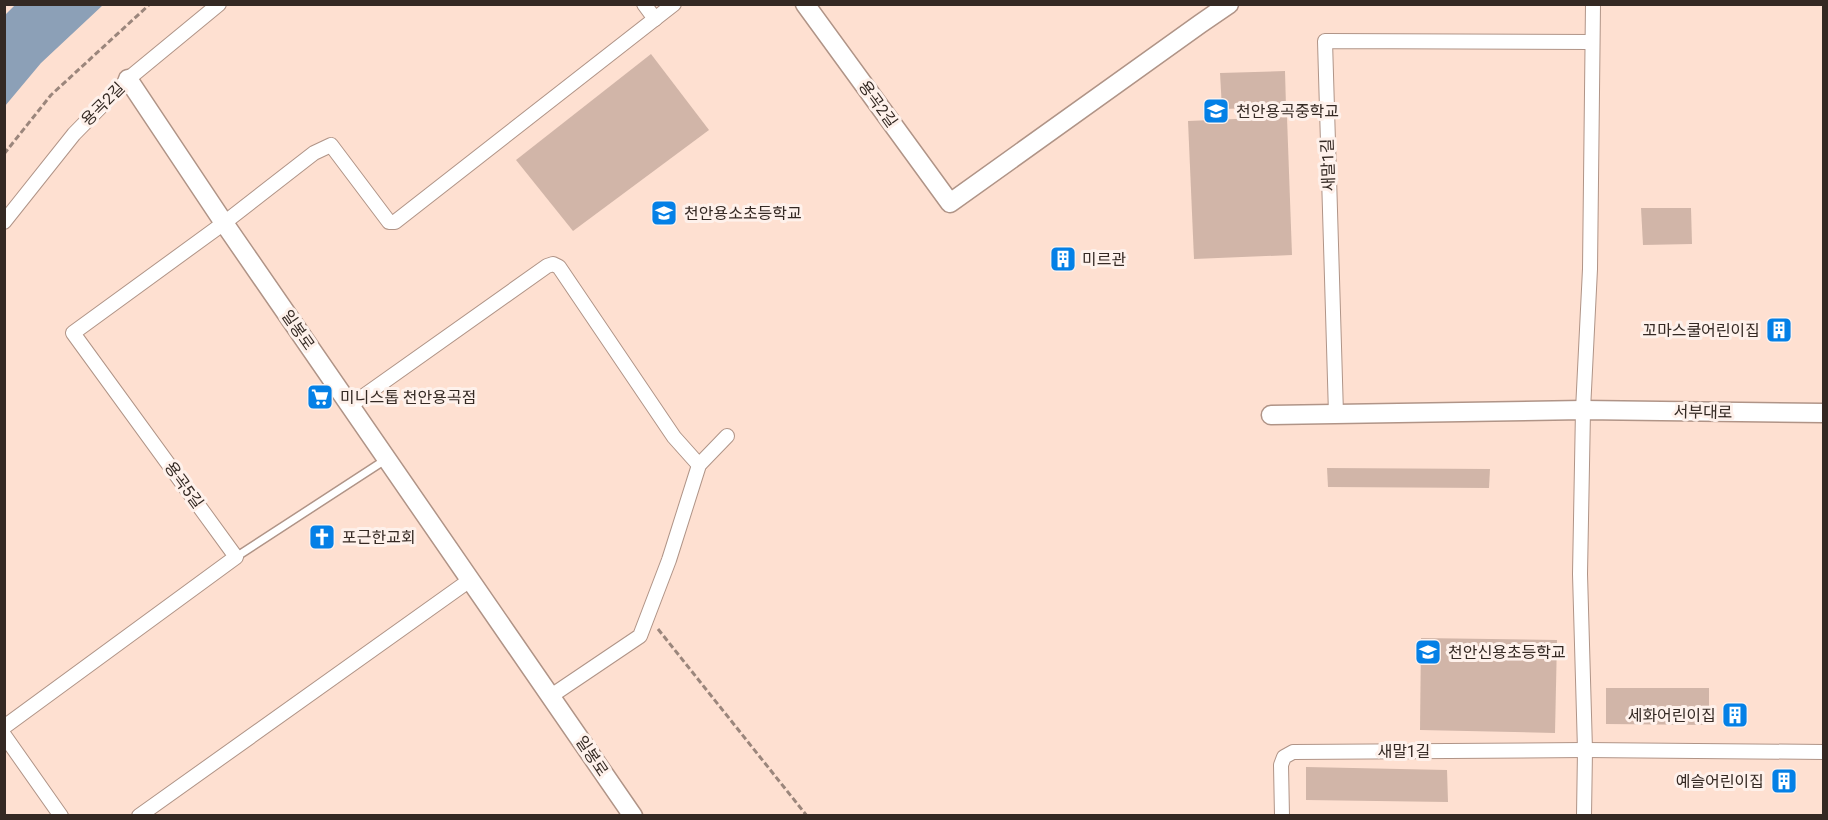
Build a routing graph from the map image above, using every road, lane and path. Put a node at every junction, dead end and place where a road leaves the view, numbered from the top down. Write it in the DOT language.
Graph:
graph roads {
  1 [pos="150,4"];
  2 [pos="219,4"];
  3 [pos="644,4"];
  4 [pos="674,4"];
  5 [pos="805,4"];
  6 [pos="1229,4"];
  7 [pos="1593,4"];
  8 [pos="655,19"];
  9 [pos="1592,42"];
  10 [pos="128,78"];
  11 [pos="4,154"];
  12 [pos="4,222"];
  13 [pos="224,223"];
  14 [pos="351,405"];
  15 [pos="1583,410"];
  16 [pos="1824,413"];
  17 [pos="1336,414"];
  18 [pos="1271,415"];
  19 [pos="727,436"];
  20 [pos="387,459"];
  21 [pos="699,465"];
  22 [pos="236,556"];
  23 [pos="470,580"];
  24 [pos="649,618"];
  25 [pos="551,696"];
  26 [pos="4,727"];
  27 [pos="4,735"];
  28 [pos="1584,750"];
  29 [pos="1824,752"];
  30 [pos="60,816"];
  31 [pos="139,816"];
  32 [pos="633,816"];
  33 [pos="807,816"];
  34 [pos="1282,816"];
  35 [pos="1584,816"];
  1 -- 11 [label="path"];
  2 -- 10 [label="street, 용곡2길"];
  3 -- 8 [label="street"];
  4 -- 8 [label="street"];
  5 -- 6 [label="street, 용곡2길"];
  7 -- 9 [label="street"];
  8 -- 13 [label="street"];
  9 -- 15 [label="street"];
  9 -- 17 [label="street, 새말1길"];
  10 -- 12 [label="street, 용곡2길"];
  10 -- 13 [label="street, 일봉로"];
  13 -- 14 [label="street, 일봉로"];
  13 -- 22 [label="street, 용곡5길"];
  14 -- 20 [label="street, 일봉로"];
  14 -- 21 [label="street"];
  15 -- 16 [label="street, 서부대로"];
  15 -- 17 [label="street"];
  15 -- 28 [label="street"];
  17 -- 18 [label="street"];
  19 -- 21 [label="street"];
  20 -- 22 [label="lane"];
  20 -- 23 [label="street, 일봉로"];
  21 -- 24 [label="street"];
  22 -- 26 [label="street"];
  23 -- 25 [label="street, 일봉로"];
  23 -- 31 [label="street"];
  24 -- 25 [label="street"];
  24 -- 33 [label="path"];
  25 -- 32 [label="street, 일봉로"];
  27 -- 30 [label="street"];
  28 -- 29 [label="street"];
  28 -- 34 [label="street, 새말1길"];
  28 -- 35 [label="street"];
}
